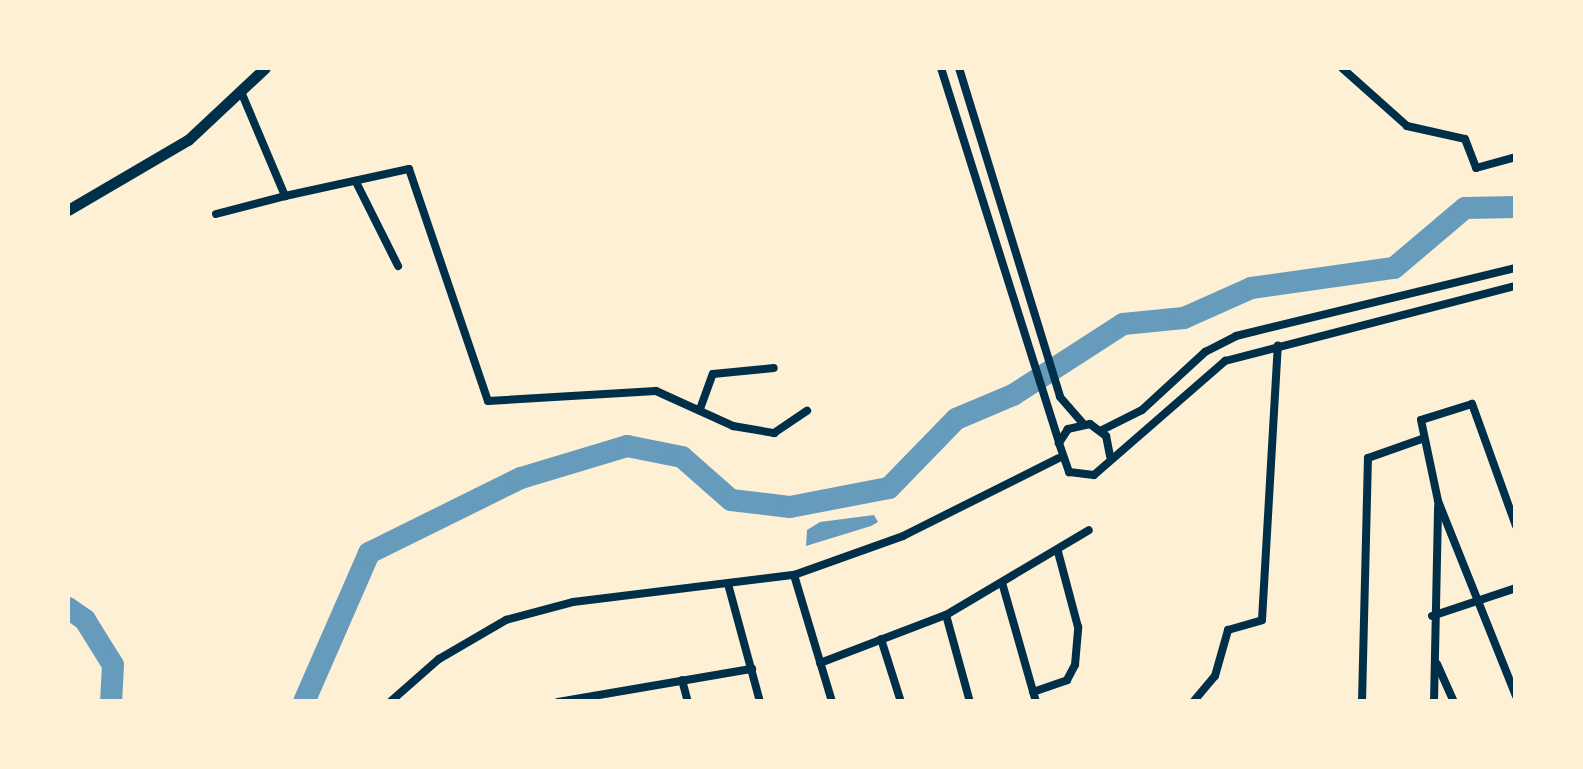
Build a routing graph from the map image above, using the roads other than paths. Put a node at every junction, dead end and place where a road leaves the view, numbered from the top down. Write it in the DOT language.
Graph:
graph roads {
  1 [pos="265,68"];
  2 [pos="941,68"];
  3 [pos="959,68"];
  4 [pos="1342,68"];
  5 [pos="242,94"];
  6 [pos="1516,157"];
  7 [pos="356,182"];
  8 [pos="285,196"];
  9 [pos="68,210"];
  10 [pos="216,214"];
  11 [pos="398,266"];
  12 [pos="1516,268"];
  13 [pos="1474,280"];
  14 [pos="1516,286"];
  15 [pos="1480,298"];
  16 [pos="1278,345"];
  17 [pos="774,368"];
  18 [pos="700,409"];
  19 [pos="807,411"];
  20 [pos="1084,424"];
  21 [pos="1102,430"];
  22 [pos="1422,439"];
  23 [pos="1059,443"];
  24 [pos="1110,456"];
  25 [pos="1059,458"];
  26 [pos="1438,502"];
  27 [pos="1516,526"];
  28 [pos="1089,530"];
  29 [pos="1058,552"];
  30 [pos="794,575"];
  31 [pos="728,584"];
  32 [pos="1003,586"];
  33 [pos="1516,588"];
  34 [pos="1479,603"];
  35 [pos="946,614"];
  36 [pos="1432,616"];
  37 [pos="881,639"];
  38 [pos="1435,658"];
  39 [pos="820,663"];
  40 [pos="752,669"];
  41 [pos="682,680"];
  42 [pos="620,688"];
  43 [pos="1516,696"];
  44 [pos="1034,697"];
  45 [pos="558,701"];
  46 [pos="390,702"];
  47 [pos="624,702"];
  48 [pos="688,702"];
  49 [pos="760,702"];
  50 [pos="832,702"];
  51 [pos="901,702"];
  52 [pos="970,702"];
  53 [pos="1193,702"];
  54 [pos="1362,702"];
  55 [pos="1434,702"];
  56 [pos="1454,702"];
  1 -- 5 [label="main road"];
  2 -- 23 [label="street"];
  3 -- 20 [label="street"];
  4 -- 6 [label="street"];
  5 -- 8 [label="street"];
  5 -- 9 [label="main road"];
  7 -- 8 [label="street"];
  7 -- 11 [label="street"];
  7 -- 18 [label="street"];
  8 -- 10 [label="street"];
  12 -- 13 [label="street"];
  13 -- 15 [label="street"];
  13 -- 21 [label="street"];
  14 -- 15 [label="street"];
  15 -- 16 [label="street"];
  16 -- 24 [label="street"];
  16 -- 53 [label="street"];
  17 -- 18 [label="street"];
  18 -- 19 [label="street"];
  20 -- 21 [label="street"];
  20 -- 23 [label="street"];
  21 -- 24 [label="street"];
  22 -- 26 [label="street"];
  22 -- 27 [label="street"];
  22 -- 54 [label="street"];
  23 -- 25 [label="street"];
  24 -- 25 [label="street"];
  25 -- 30 [label="street"];
  26 -- 34 [label="street"];
  26 -- 36 [label="street"];
  28 -- 29 [label="street"];
  29 -- 32 [label="street"];
  29 -- 44 [label="street"];
  30 -- 31 [label="street"];
  30 -- 39 [label="street"];
  31 -- 40 [label="street"];
  31 -- 46 [label="street"];
  32 -- 35 [label="street"];
  32 -- 44 [label="street"];
  33 -- 34 [label="street"];
  34 -- 36 [label="street"];
  34 -- 43 [label="street"];
  35 -- 37 [label="street"];
  35 -- 52 [label="street"];
  36 -- 38 [label="street"];
  37 -- 39 [label="street"];
  37 -- 51 [label="street"];
  38 -- 55 [label="street"];
  38 -- 56 [label="street"];
  39 -- 50 [label="street"];
  40 -- 41 [label="street"];
  40 -- 49 [label="street"];
  41 -- 42 [label="street"];
  41 -- 48 [label="street"];
  42 -- 45 [label="street"];
  42 -- 47 [label="street"];
}
